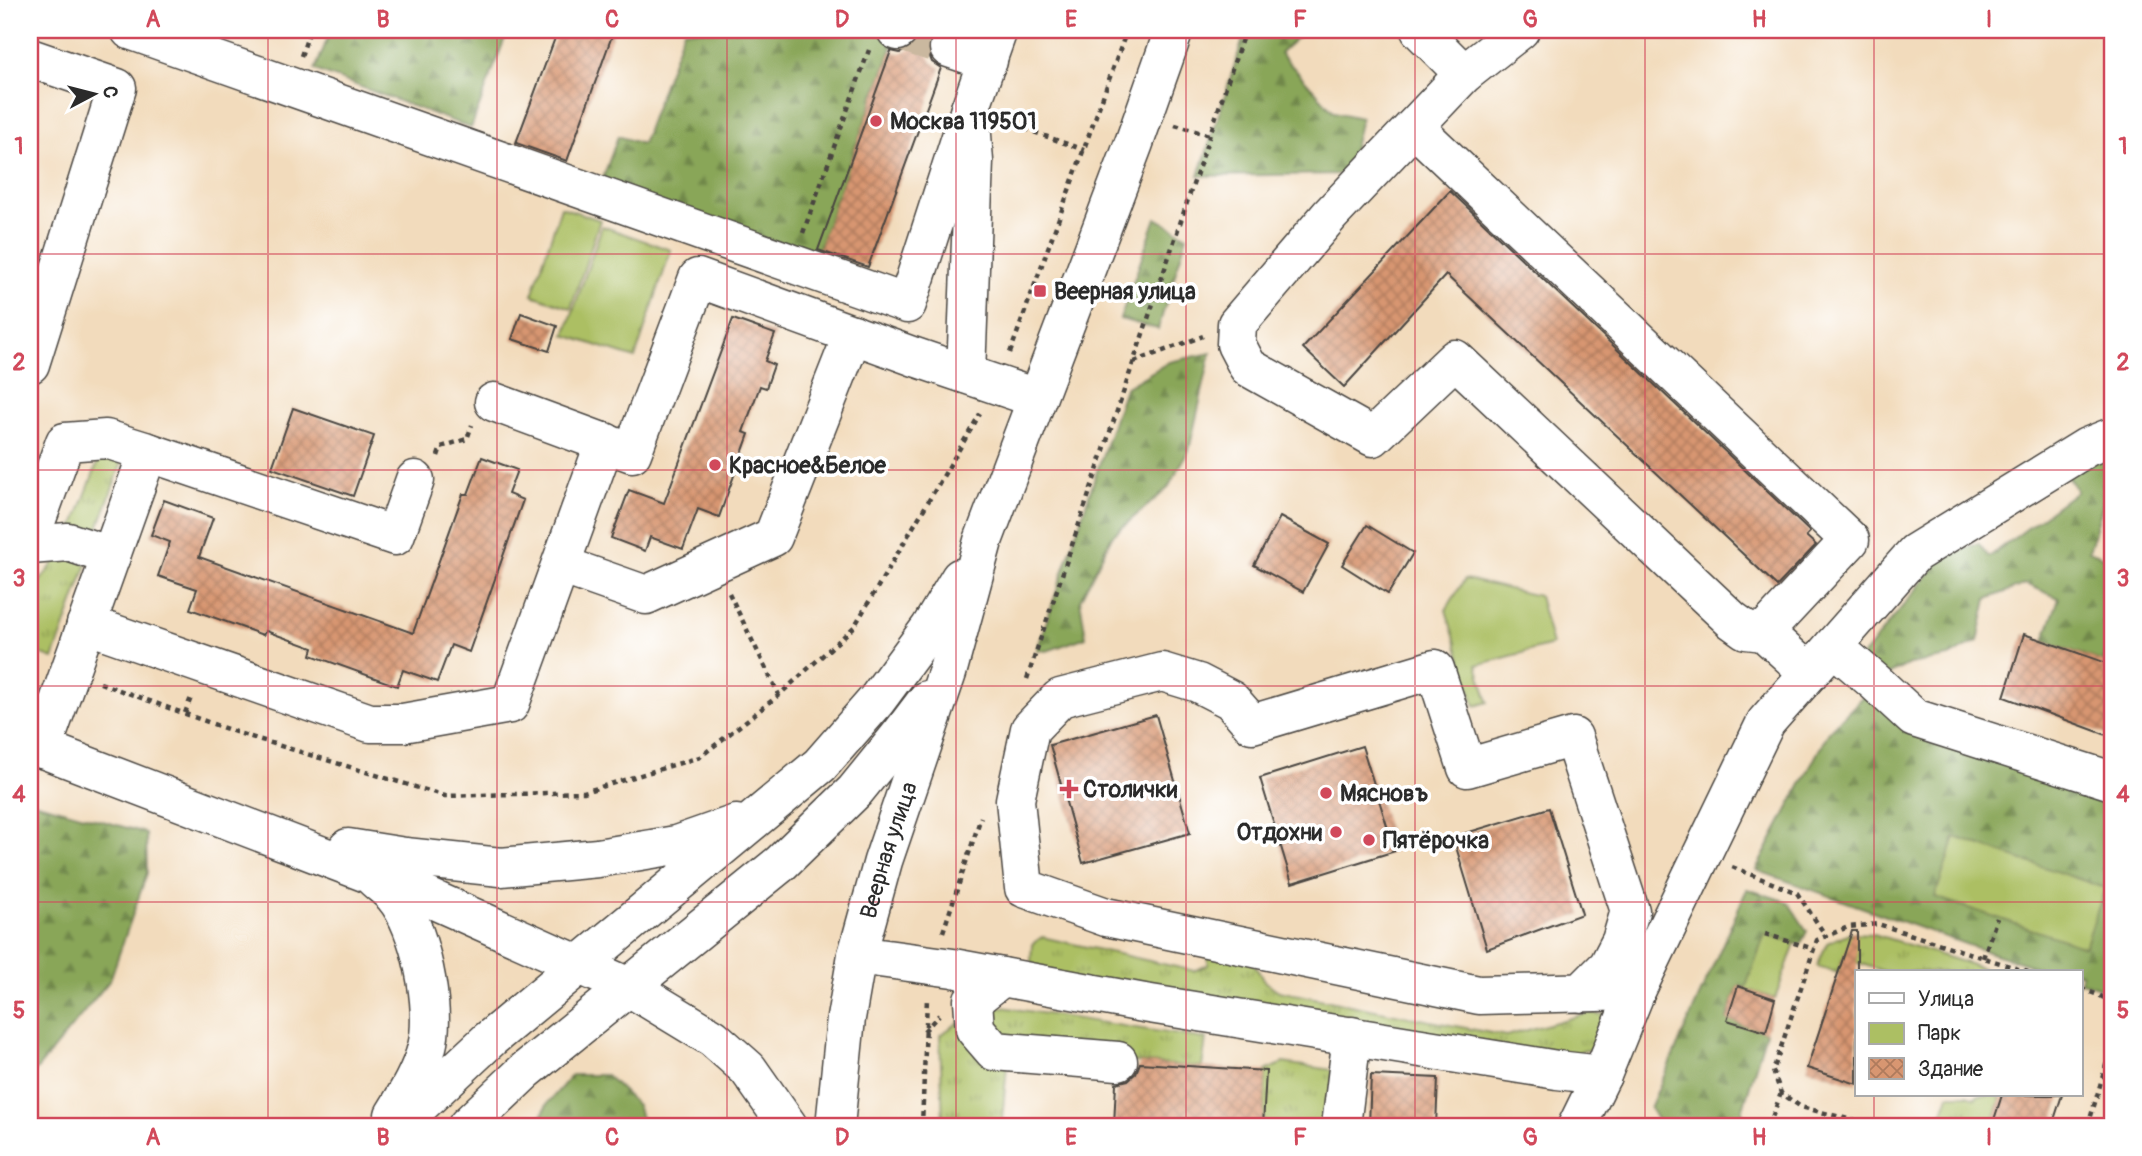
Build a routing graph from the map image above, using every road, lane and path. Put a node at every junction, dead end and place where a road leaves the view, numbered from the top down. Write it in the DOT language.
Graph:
graph roads {
  1 [pos="130,30"];
  2 [pos="1174,30"];
  3 [pos="1245,30"];
  4 [pos="1420,30"];
  5 [pos="1520,30"];
  6 [pos="889,34"];
  7 [pos="993,46"];
  8 [pos="949,48"];
  9 [pos="30,58"];
  10 [pos="1464,74"];
  11 [pos="970,109"];
  12 [pos="1414,127"];
  13 [pos="1084,150"];
  14 [pos="792,263"];
  15 [pos="828,276"];
  16 [pos="812,318"];
  17 [pos="1237,324"];
  18 [pos="853,334"];
  19 [pos="1134,362"];
  20 [pos="30,364"];
  21 [pos="966,374"];
  22 [pos="1036,398"];
  23 [pos="494,402"];
  24 [pos="605,442"];
  25 [pos="2109,445"];
  26 [pos="148,452"];
  27 [pos="415,480"];
  28 [pos="30,538"];
  29 [pos="983,541"];
  30 [pos="30,545"];
  31 [pos="111,556"];
  32 [pos="715,564"];
  33 [pos="561,565"];
  34 [pos="86,624"];
  35 [pos="1765,632"];
  36 [pos="1821,659"];
  37 [pos="947,673"];
  38 [pos="1024,689"];
  39 [pos="779,695"];
  40 [pos="36,747"];
  41 [pos="2112,781"];
  42 [pos="985,805"];
  43 [pos="761,816"];
  44 [pos="268,835"];
  45 [pos="1702,855"];
  46 [pos="369,874"];
  47 [pos="1997,918"];
  48 [pos="1765,934"];
  49 [pos="1826,936"];
  50 [pos="1814,949"];
  51 [pos="857,955"];
  52 [pos="1983,958"];
  53 [pos="580,964"];
  54 [pos="932,965"];
  55 [pos="2022,970"];
  56 [pos="1002,977"];
  57 [pos="629,987"];
  58 [pos="2082,989"];
  59 [pos="1636,991"];
  60 [pos="1581,993"];
  61 [pos="2112,1003"];
  62 [pos="1352,1037"];
  63 [pos="2112,1045"];
  64 [pos="1118,1061"];
  65 [pos="1602,1075"];
  66 [pos="1781,1093"];
  67 [pos="388,1126"];
  68 [pos="397,1126"];
  69 [pos="467,1126"];
  70 [pos="788,1126"];
  71 [pos="835,1126"];
  72 [pos="922,1126"];
  73 [pos="1341,1126"];
  74 [pos="1577,1126"];
  75 [pos="1769,1126"];
  76 [pos="1876,1126"];
  77 [pos="2088,1126"];
  1 -- 14 [label="street"];
  2 -- 22 [label="street, Веерная улица"];
  3 -- 19 [label="path"];
  4 -- 10 [label="street"];
  5 -- 10 [label="street"];
  6 -- 14 [label="path"];
  7 -- 8 [label="street"];
  7 -- 11 [label="street"];
  9 -- 20 [label="street"];
  10 -- 12 [label="street"];
  11 -- 13 [label="path"];
  11 -- 15 [label="street"];
  11 -- 21 [label="street"];
  12 -- 17 [label="street"];
  12 -- 35 [label="street"];
  14 -- 15 [label="street"];
  15 -- 16 [label="street"];
  16 -- 18 [label="street"];
  16 -- 24 [label="street"];
  17 -- 19 [label="path"];
  17 -- 35 [label="street"];
  18 -- 21 [label="street"];
  18 -- 32 [label="street"];
  19 -- 38 [label="path"];
  21 -- 22 [label="street"];
  22 -- 29 [label="street, Веерная улица"];
  23 -- 24 [label="street"];
  23 -- 27 [label="path"];
  24 -- 33 [label="street"];
  25 -- 36 [label="street"];
  26 -- 27 [label="street"];
  26 -- 28 [label="street"];
  26 -- 31 [label="street"];
  29 -- 37 [label="street, Веерная улица"];
  29 -- 43 [label="street"];
  30 -- 31 [label="street"];
  31 -- 34 [label="street"];
  32 -- 33 [label="street"];
  32 -- 39 [label="path"];
  33 -- 34 [label="street"];
  34 -- 40 [label="street"];
  35 -- 36 [label="street"];
  36 -- 41 [label="street"];
  36 -- 45 [label="street"];
  37 -- 51 [label="street, Веерная улица"];
  37 -- 57 [label="street"];
  40 -- 44 [label="street"];
  42 -- 54 [label="path"];
  43 -- 44 [label="street"];
  43 -- 53 [label="street"];
  44 -- 46 [label="street"];
  45 -- 49 [label="path"];
  45 -- 59 [label="street"];
  46 -- 53 [label="street"];
  46 -- 67 [label="street"];
  47 -- 52 [label="path"];
  48 -- 50 [label="path"];
  49 -- 50 [label="path"];
  49 -- 52 [label="path"];
  50 -- 66 [label="path"];
  51 -- 54 [label="street"];
  51 -- 71 [label="street, Веерная улица"];
  52 -- 55 [label="path"];
  53 -- 57 [label="street"];
  53 -- 68 [label="street"];
  54 -- 56 [label="street"];
  54 -- 72 [label="path"];
  56 -- 62 [label="street"];
  56 -- 64 [label="street"];
  57 -- 69 [label="street"];
  57 -- 70 [label="street"];
  58 -- 61 [label="path"];
  59 -- 60 [label="street"];
  59 -- 65 [label="street"];
  60 -- 60 [label="street"];
  62 -- 65 [label="street"];
  62 -- 73 [label="street"];
  63 -- 77 [label="path"];
  65 -- 74 [label="street"];
  66 -- 75 [label="path"];
  66 -- 76 [label="path"];
}
